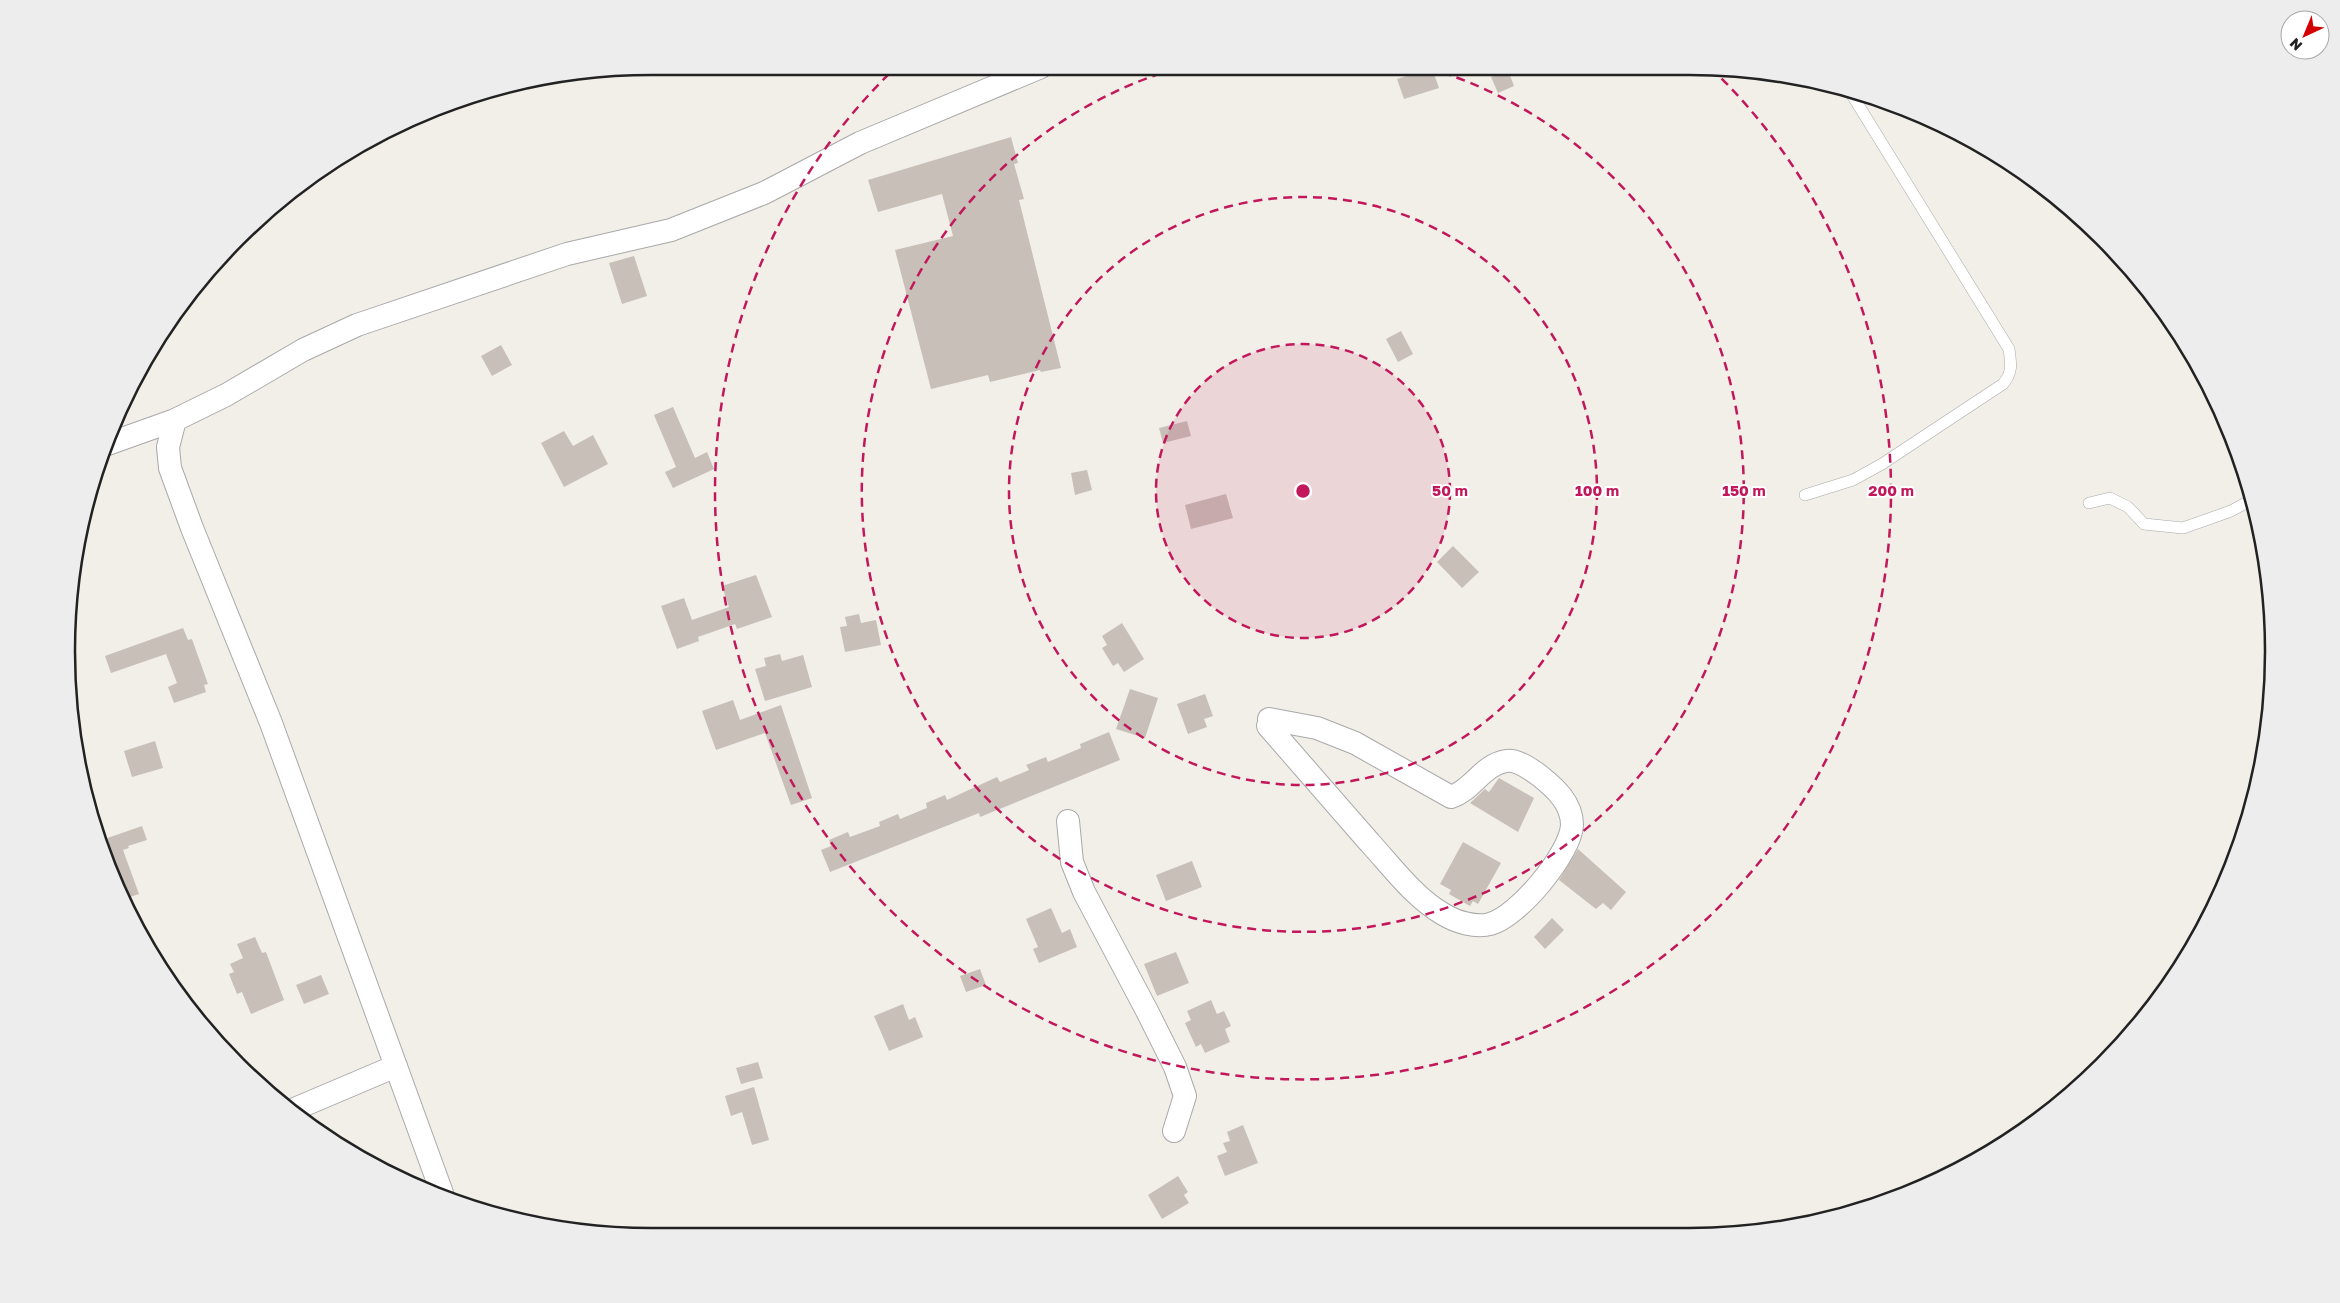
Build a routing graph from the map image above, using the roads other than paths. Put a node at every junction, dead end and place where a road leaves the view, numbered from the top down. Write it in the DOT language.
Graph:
graph roads {
  1 [pos="1004,75"];
  2 [pos="1855,100"];
  3 [pos="175,420"];
  4 [pos="115,441"];
  5 [pos="1805,495"];
  6 [pos="2089,503"];
  7 [pos="2245,503"];
  8 [pos="1268,722"];
  9 [pos="1068,821"];
  10 [pos="396,1066"];
  11 [pos="299,1107"];
  12 [pos="1174,1131"];
  13 [pos="440,1187"];
  1 -- 3 [label="street"];
  2 -- 5 [label="lane"];
  3 -- 4 [label="street"];
  3 -- 10 [label="street"];
  6 -- 7 [label="lane"];
  8 -- 8 [label="street"];
  9 -- 12 [label="street"];
  10 -- 11 [label="street"];
  10 -- 13 [label="street"];
}
